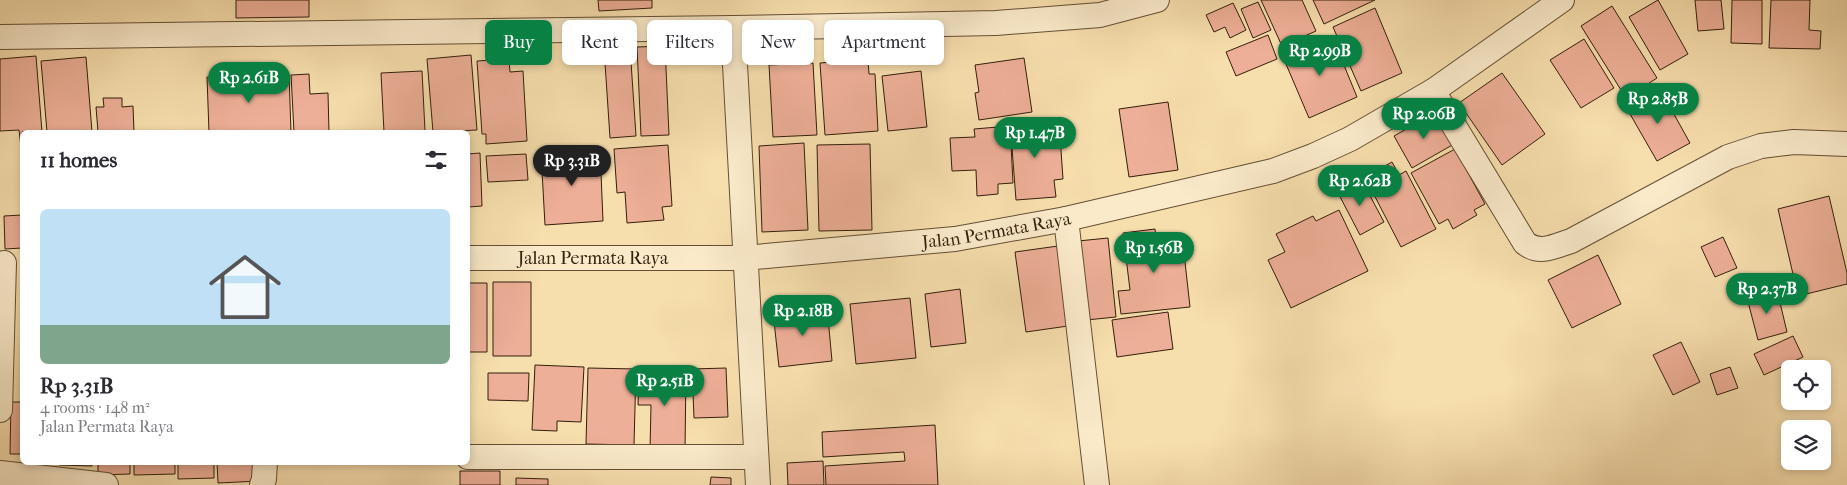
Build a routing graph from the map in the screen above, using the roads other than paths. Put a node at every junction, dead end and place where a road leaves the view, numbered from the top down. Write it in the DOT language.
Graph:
graph roads {
  1 [pos="1157,0"];
  2 [pos="1562,0"];
  3 [pos="733,28"];
  4 [pos="0,37"];
  5 [pos="1433,91"];
  6 [pos="1847,144"];
  7 [pos="1066,219"];
  8 [pos="470,258"];
  9 [pos="744,258"];
  10 [pos="9,263"];
  11 [pos="0,410"];
  12 [pos="755,457"];
  13 [pos="470,458"];
  14 [pos="265,465"];
  15 [pos="0,473"];
  16 [pos="106,485"];
  17 [pos="262,485"];
  18 [pos="758,485"];
  19 [pos="1098,485"];
  1 -- 3 [label="street"];
  2 -- 5 [label="street, Jalan Permata Raya"];
  3 -- 4 [label="street"];
  3 -- 9 [label="street"];
  5 -- 6 [label="street"];
  5 -- 7 [label="street, Jalan Permata Raya"];
  7 -- 9 [label="street, Jalan Permata Raya"];
  7 -- 19 [label="street"];
  8 -- 9 [label="street, Jalan Permata Raya"];
  9 -- 12 [label="street"];
  10 -- 11 [label="street"];
  12 -- 13 [label="street"];
  12 -- 18 [label="street"];
  14 -- 17 [label="street"];
  15 -- 16 [label="street"];
}
